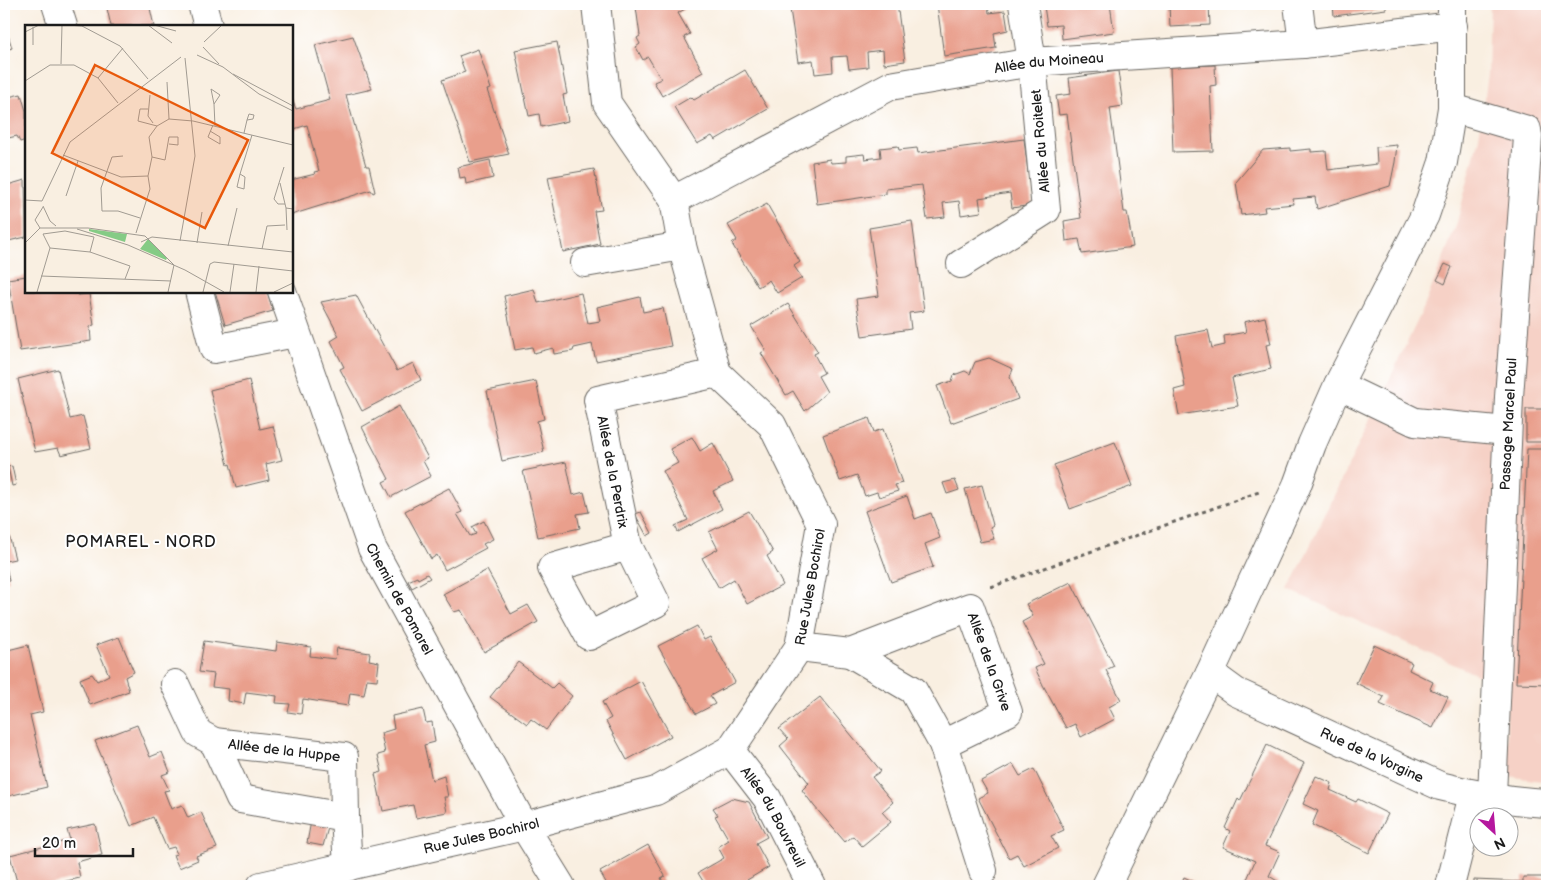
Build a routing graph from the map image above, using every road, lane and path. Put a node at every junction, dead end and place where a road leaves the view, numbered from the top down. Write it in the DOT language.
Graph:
graph roads {
  1 [pos="56,4"];
  2 [pos="202,4"];
  3 [pos="596,4"];
  4 [pos="1023,4"];
  5 [pos="1298,4"];
  6 [pos="1453,15"];
  7 [pos="63,25"];
  8 [pos="208,25"];
  9 [pos="1303,44"];
  10 [pos="1032,62"];
  11 [pos="1452,108"];
  12 [pos="674,200"];
  13 [pos="682,246"];
  14 [pos="585,262"];
  15 [pos="961,264"];
  16 [pos="199,292"];
  17 [pos="282,292"];
  18 [pos="295,333"];
  19 [pos="717,373"];
  20 [pos="1338,385"];
  21 [pos="1507,431"];
  22 [pos="1260,492"];
  23 [pos="628,546"];
  24 [pos="970,608"];
  25 [pos="799,647"];
  26 [pos="850,653"];
  27 [pos="1210,673"];
  28 [pos="175,684"];
  29 [pos="214,742"];
  30 [pos="943,744"];
  31 [pos="730,750"];
  32 [pos="1483,796"];
  33 [pos="1547,803"];
  34 [pos="344,817"];
  35 [pos="524,826"];
  36 [pos="983,871"];
  37 [pos="337,875"];
  38 [pos="262,886"];
  39 [pos="561,886"];
  40 [pos="812,886"];
  41 [pos="1106,886"];
  42 [pos="1450,886"];
  1 -- 7 [label="street"];
  2 -- 8 [label="street"];
  3 -- 12 [label="street"];
  4 -- 10 [label="street"];
  5 -- 9 [label="street"];
  6 -- 9 [label="street, Allée du Moineau"];
  6 -- 11 [label="street"];
  9 -- 10 [label="street, Allée du Moineau"];
  10 -- 12 [label="street, Allée du Moineau"];
  10 -- 15 [label="street, Allée du Roitelet"];
  11 -- 20 [label="street"];
  11 -- 21 [label="street, Passage Marcel Paul"];
  12 -- 13 [label="street"];
  13 -- 14 [label="street"];
  13 -- 19 [label="street"];
  16 -- 18 [label="street"];
  17 -- 18 [label="street, Chemin de Pomarel"];
  18 -- 35 [label="street, Chemin de Pomarel"];
  19 -- 23 [label="street, Allée de la Perdrix"];
  19 -- 25 [label="street, Rue Jules Bochirol"];
  20 -- 21 [label="street"];
  20 -- 27 [label="street"];
  21 -- 32 [label="street, Passage Marcel Paul"];
  22 -- 24 [label="path"];
  24 -- 26 [label="street, Allée de la Grive"];
  24 -- 30 [label="street, Allée de la Grive"];
  25 -- 26 [label="street, Allée de la Grive"];
  25 -- 31 [label="street, Rue Jules Bochirol"];
  26 -- 30 [label="street, Allée de la Grive"];
  27 -- 32 [label="street, Rue de la Vorgine"];
  27 -- 41 [label="street"];
  28 -- 29 [label="street"];
  29 -- 34 [label="street, Allée de la Huppe"];
  29 -- 34 [label="street, Allée de la Huppe"];
  30 -- 36 [label="street, Allée de la Grive"];
  31 -- 35 [label="street, Rue Jules Bochirol"];
  31 -- 40 [label="street, Allée du Bouvreuil"];
  32 -- 33 [label="street, Rue de la Vorgine"];
  32 -- 42 [label="street, Passage Marcel Paul"];
  34 -- 37 [label="street, Allée de la Huppe"];
  35 -- 37 [label="street, Rue Jules Bochirol"];
  35 -- 39 [label="street, Chemin de Pomarel"];
  37 -- 38 [label="street, Rue Jules Bochirol"];
}
